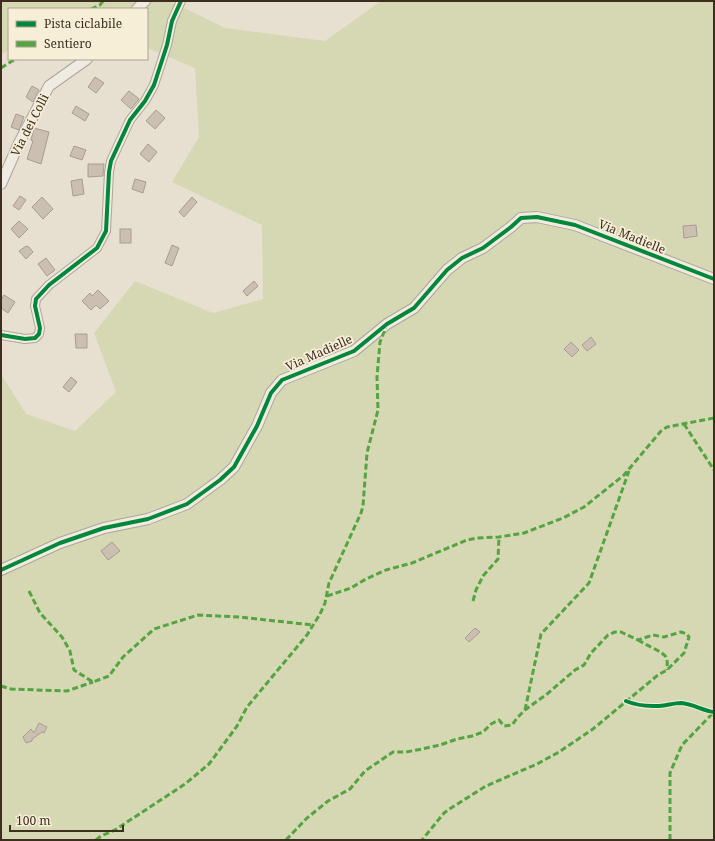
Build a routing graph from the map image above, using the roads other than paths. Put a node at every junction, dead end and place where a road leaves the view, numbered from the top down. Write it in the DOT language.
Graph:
graph roads {
  1 [pos="181,1"];
  2 [pos="86,60"];
  3 [pos="1,184"];
  4 [pos="714,279"];
  5 [pos="1,335"];
  6 [pos="1,570"];
  1 -- 5 [label="street"];
  2 -- 3 [label="street, Via dei Colli"];
  4 -- 6 [label="street, Via Madielle"];
}
